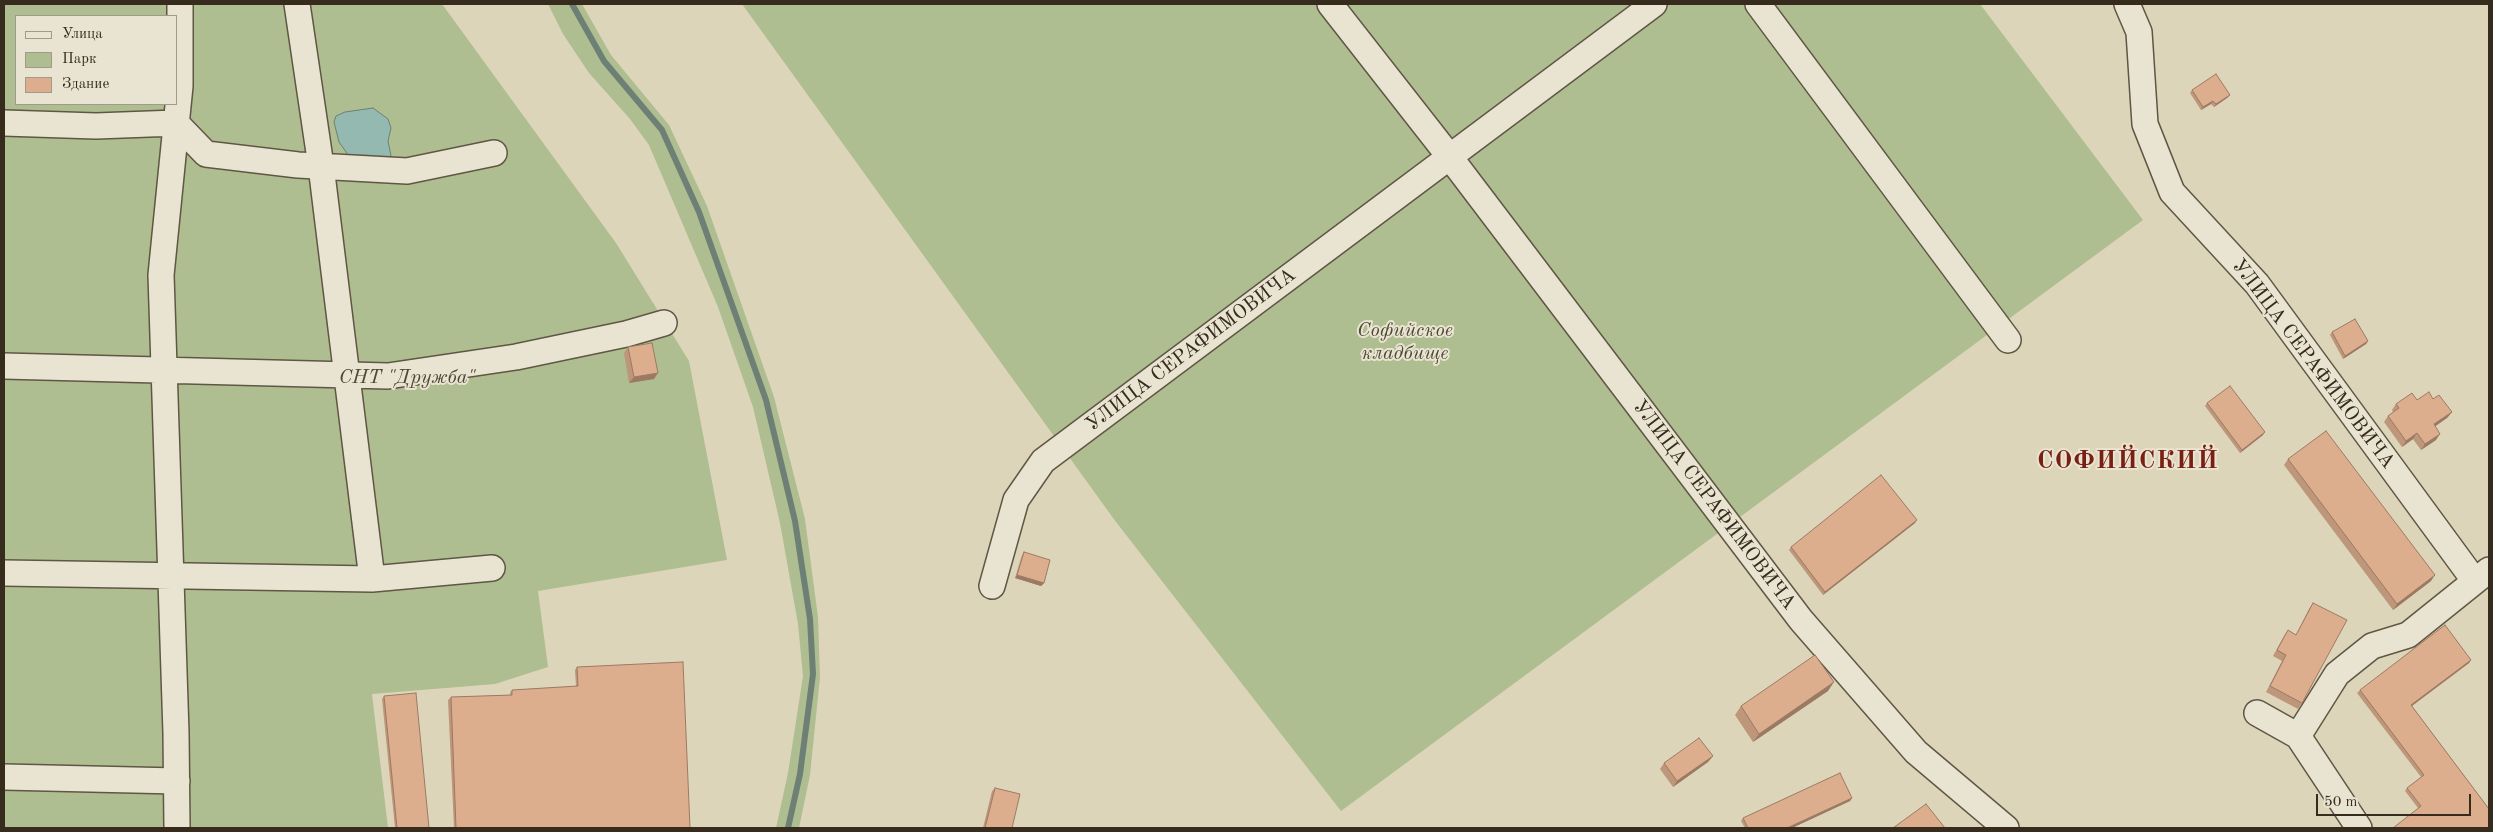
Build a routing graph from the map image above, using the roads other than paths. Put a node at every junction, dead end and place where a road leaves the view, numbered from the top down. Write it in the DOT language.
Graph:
graph roads {
  1 [pos="180,4"];
  2 [pos="297,4"];
  3 [pos="1330,4"];
  4 [pos="1654,4"];
  5 [pos="1758,4"];
  6 [pos="2127,4"];
  7 [pos="178,104"];
  8 [pos="178,105"];
  9 [pos="176,123"];
  10 [pos="4,124"];
  11 [pos="494,152"];
  12 [pos="1449,156"];
  13 [pos="321,166"];
  14 [pos="664,322"];
  15 [pos="2008,340"];
  16 [pos="4,366"];
  17 [pos="164,369"];
  18 [pos="347,375"];
  19 [pos="492,568"];
  20 [pos="4,573"];
  21 [pos="2482,575"];
  22 [pos="170,576"];
  23 [pos="372,579"];
  24 [pos="992,586"];
  25 [pos="2257,713"];
  26 [pos="2298,736"];
  27 [pos="4,777"];
  28 [pos="177,781"];
  29 [pos="177,828"];
  30 [pos="2006,828"];
  31 [pos="2359,828"];
  1 -- 7 [label="street"];
  2 -- 13 [label="street"];
  3 -- 12 [label="street, УЛИЦА СЕРАФИМОВИЧА"];
  4 -- 12 [label="street, УЛИЦА СЕРАФИМОВИЧА"];
  5 -- 15 [label="street"];
  6 -- 21 [label="street, УЛИЦА СЕРАФИМОВИЧА"];
  8 -- 9 [label="street"];
  9 -- 10 [label="street"];
  9 -- 13 [label="street"];
  9 -- 17 [label="street"];
  11 -- 13 [label="street"];
  12 -- 24 [label="street, УЛИЦА СЕРАФИМОВИЧА"];
  12 -- 30 [label="street, УЛИЦА СЕРАФИМОВИЧА"];
  13 -- 18 [label="street"];
  14 -- 18 [label="street"];
  16 -- 17 [label="street"];
  17 -- 18 [label="street"];
  17 -- 22 [label="street"];
  18 -- 23 [label="street"];
  19 -- 23 [label="street"];
  20 -- 22 [label="street"];
  21 -- 26 [label="street"];
  22 -- 23 [label="street"];
  22 -- 28 [label="street"];
  25 -- 26 [label="street"];
  26 -- 31 [label="street"];
  27 -- 28 [label="street"];
  28 -- 29 [label="street"];
}
